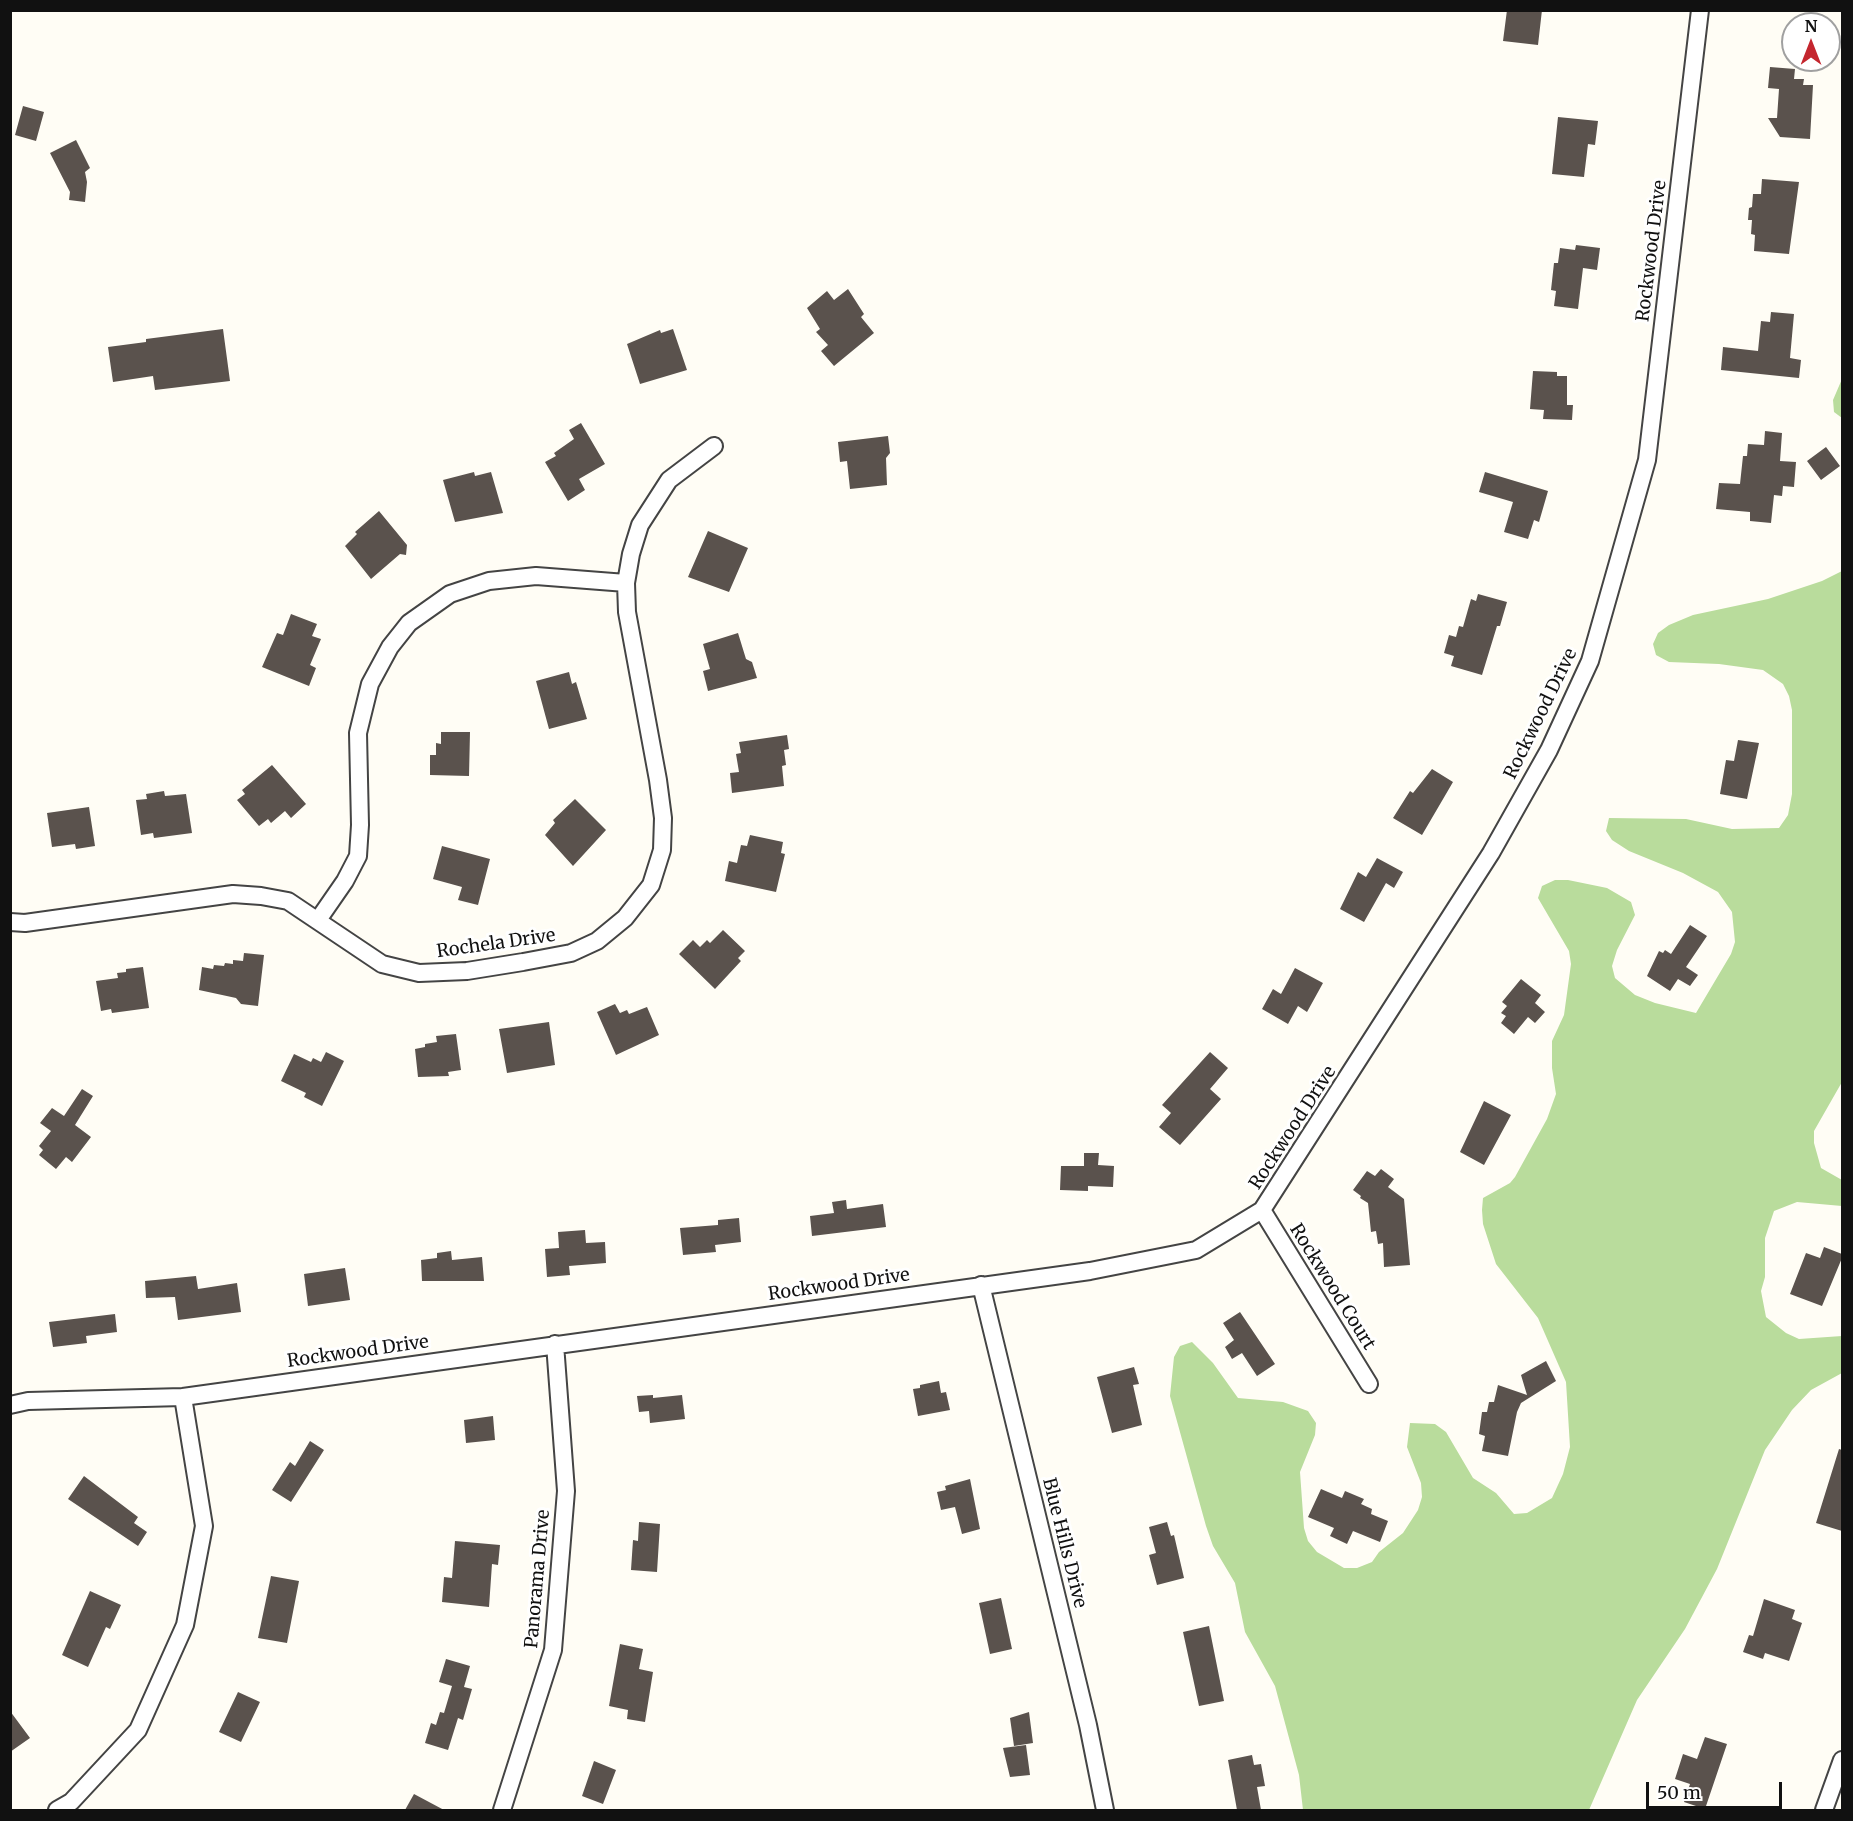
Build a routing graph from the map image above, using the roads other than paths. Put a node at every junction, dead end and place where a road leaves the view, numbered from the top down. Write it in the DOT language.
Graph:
graph roads {
  1 [pos="1700,10"];
  2 [pos="714,446"];
  3 [pos="626,583"];
  4 [pos="318,920"];
  5 [pos="10,922"];
  6 [pos="1262,1210"];
  7 [pos="981,1285"];
  8 [pos="555,1344"];
  9 [pos="1369,1384"];
  10 [pos="183,1397"];
  11 [pos="10,1405"];
  12 [pos="1842,1760"];
  13 [pos="57,1810"];
  14 [pos="502,1810"];
  15 [pos="1105,1810"];
  16 [pos="1824,1810"];
  1 -- 6 [label="street, Rockwood Drive"];
  2 -- 3 [label="street, Rochela Drive"];
  3 -- 4 [label="street"];
  3 -- 4 [label="street, Rochela Drive"];
  4 -- 5 [label="street, Rochela Drive"];
  6 -- 7 [label="street, Rockwood Drive"];
  6 -- 9 [label="street, Rockwood Court"];
  7 -- 8 [label="street, Rockwood Drive"];
  7 -- 15 [label="street, Blue Hills Drive"];
  8 -- 10 [label="street, Rockwood Drive"];
  8 -- 14 [label="street, Panorama Drive"];
  10 -- 11 [label="street, Rockwood Drive"];
  10 -- 13 [label="street"];
  12 -- 16 [label="street"];
}
